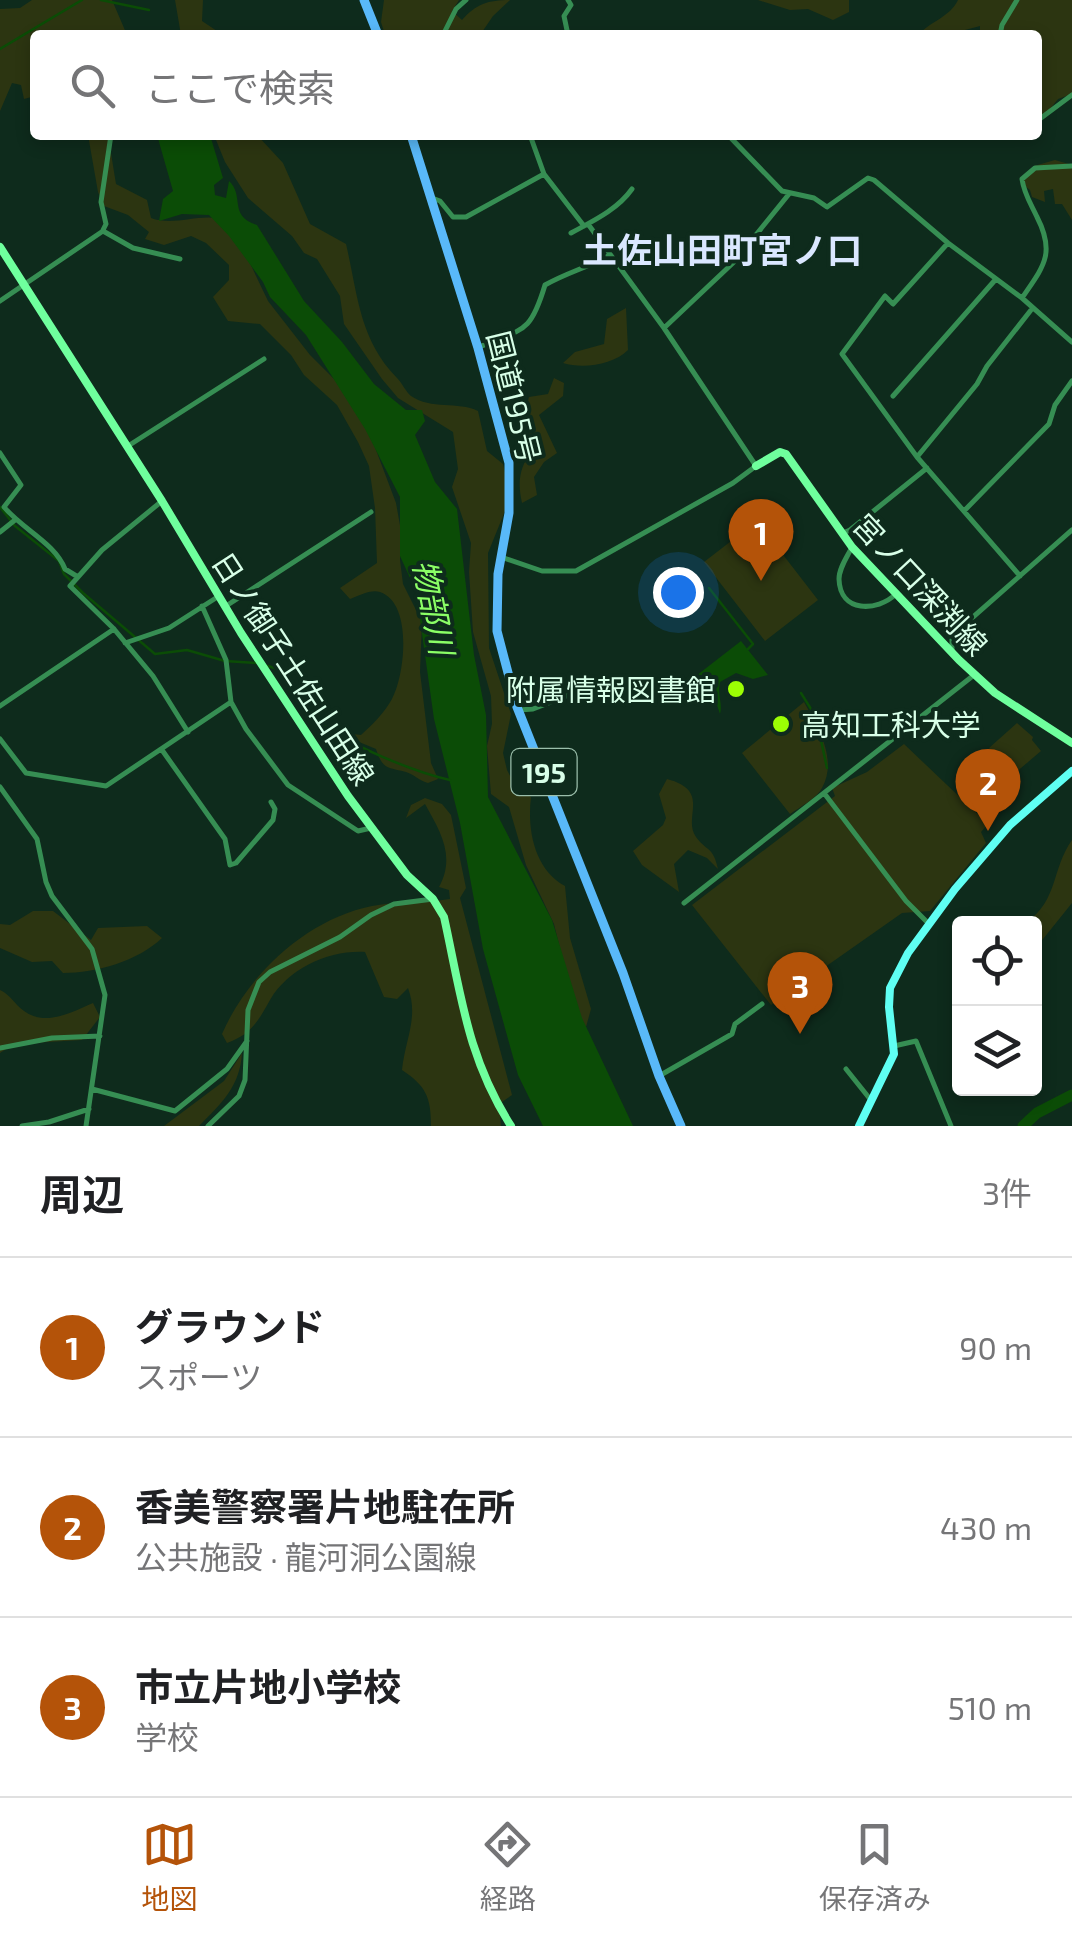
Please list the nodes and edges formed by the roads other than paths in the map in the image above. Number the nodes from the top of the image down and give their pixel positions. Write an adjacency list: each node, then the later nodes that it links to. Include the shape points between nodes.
1 (364, 0): 5 (highway)
2 (466, 0): 6 (street)
3 (568, 0): 7 (street)
4 (1017, 0): 8 (street)
5 (376, 30)
6 (445, 30)
7 (567, 30)
8 (1001, 30)
9 (1072, 95): 10 (street)
10 (1042, 117)
11 (110, 140): 21 (street)
12 (413, 140): 19 (highway, 国道195号 / 195)
13 (532, 140): 16 (street)
14 (733, 140): 18 (street)
15 (1072, 166): 29 (street, via 1035,168 1022,180 1048,252)
16 (544, 174): 19 (street, via 466,217 453,216); 20 (street)
17 (632, 189): 20 (street)
18 (789, 194): 23 (street, via 828,207 868,178); 32 (street, via 734,262)
19 (432, 198): 34 (highway, 国道195号 / 195)
20 (586, 225): 22 (street); 25 (street)
21 (103, 231): 26 (street, via 133,248); 28 (street)
22 (571, 233)
23 (948, 243): 27 (street); 40 (street, via 892,304 886,296 842,354)
24 (0, 246): 28 (main road, 日ノ御子土佐山田線)
25 (610, 255): 32 (street); 34 (street, via 545,285 524,330)
26 (180, 259)
27 (996, 279): 29 (street); 37 (street)
28 (27, 286): 30 (street); 38 (main road, 日ノ御子土佐山田線)
29 (1022, 298): 31 (street)
30 (0, 302)
31 (1032, 309): 33 (street); 40 (street)
32 (664, 328): 41 (street)
33 (1072, 342)
34 (478, 348): 51 (highway, 国道195号 / 195, via 509,464)
35 (264, 359): 38 (street)
36 (1072, 381): 44 (street, via 1048,424)
37 (893, 396)
38 (128, 446): 43 (main road, 日ノ御子土佐山田線)
39 (0, 453): 46 (street, via 21,485 4,508)
40 (916, 457): 42 (street)
41 (756, 466): 49 (main road, 宮ノ口深渕線, via 786,454); 51 (street, via 576,571 542,571)
42 (928, 468): 44 (street); 49 (street)
43 (162, 501): 53 (street); 55 (main road, 日ノ御子土佐山田線)
44 (964, 511): 52 (street)
45 (371, 512): 57 (street)
46 (15, 520): 47 (street); 53 (street)
47 (3, 530)
48 (1072, 530): 52 (street)
49 (840, 533): 50 (main road, 宮ノ口深渕線)
50 (852, 547): 54 (main road, 宮ノ口深渕線); 54 (street, via 840,570 845,597 870,608)
51 (501, 557): 65 (highway, 国道195号 / 195, via 497,631)
52 (1020, 576): 60 (street, via 956,632)
53 (77, 578): 58 (street, via 73,592)
54 (896, 594): 60 (main road, 宮ノ口深渕線)
55 (219, 596): 56 (street); 57 (main road, 日ノ御子土佐山田線)
56 (202, 606): 59 (street, via 169,628); 63 (street, via 226,660)
57 (226, 606): 74 (main road, 日ノ御子土佐山田線)
58 (114, 628): 59 (street); 64 (street)
59 (125, 643): 66 (street)
60 (952, 653): 61 (main road, 宮ノ口深渕線)
61 (974, 675): 68 (main road, 宮ノ口深渕線); 72 (street)
62 (569, 696): 65 (street)
63 (231, 702): 66 (street); 74 (street, via 288,785 358,830)
64 (0, 706)
65 (518, 710): 84 (highway, 国道195号 / 195)
66 (188, 732): 69 (street)
67 (0, 740): 69 (street, via 26,773 106,786)
68 (1072, 743)
69 (162, 750): 73 (street, via 225,838 230,865 273,820)
70 (1072, 772): 77 (main road, via 1010,825)
71 (0, 787): 79 (street, via 37,839 52,896 92,948 105,996)
72 (824, 793): 76 (street); 77 (street)
73 (271, 802)
74 (372, 828): 75 (main road, 日ノ御子土佐山田線)
75 (433, 899): 80 (street, via 394,904 270,972 252,995); 91 (main road, 日ノ御子土佐山田線, via 444,917 470,1038)
76 (684, 902)
77 (928, 924): 81 (main road, via 890,988)
78 (762, 1004): 84 (street, via 724,1040)
79 (100, 1036): 82 (street); 85 (street)
80 (247, 1041): 85 (street, via 228,1068 175,1111); 90 (street, via 239,1096)
81 (894, 1046): 86 (main road); 94 (street, via 916,1041)
82 (0, 1048)
83 (846, 1068): 86 (street)
84 (659, 1076): 92 (highway, 国道195号 / 195)
85 (92, 1088): 87 (street)
86 (870, 1100): 93 (main road)
87 (89, 1109): 88 (street); 89 (street)
88 (22, 1126)
89 (86, 1126)
90 (208, 1126)
91 (512, 1126)
92 (681, 1126)
93 (860, 1126)
94 (950, 1126)

